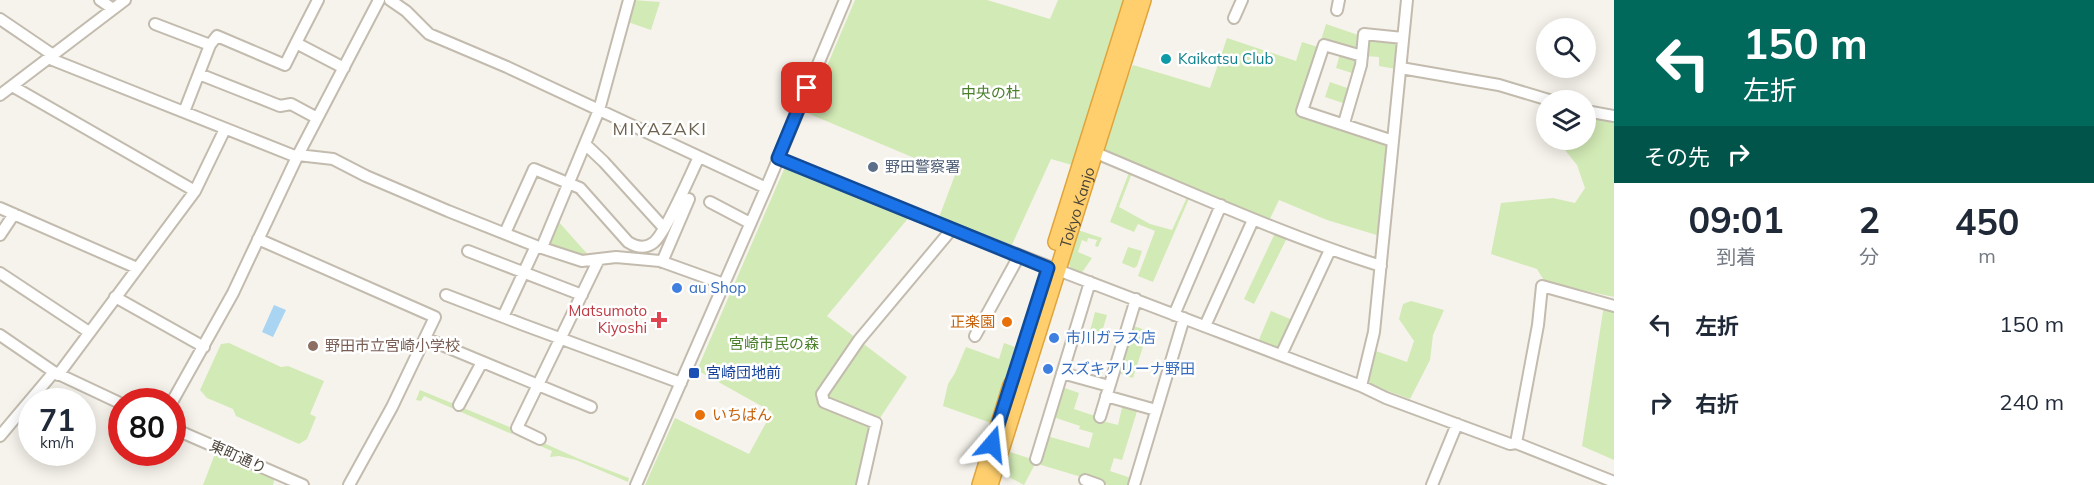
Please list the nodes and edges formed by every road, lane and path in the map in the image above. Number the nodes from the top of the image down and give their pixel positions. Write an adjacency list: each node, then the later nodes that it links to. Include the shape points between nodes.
1 (100, 0): 13 (street)
2 (125, 0): 13 (street)
3 (318, 0): 18 (street)
4 (379, 0): 22 (street)
5 (390, 0): 29 (street, via 429,34)
6 (629, 0): 29 (street)
7 (845, 0): 41 (street)
8 (1132, 0): 65 (highway, Tokyo Kanjo)
9 (1143, 0): 25 (highway, Tokyo Kanjo)
10 (1150, 0): 25 (highway)
11 (1242, 0): 14 (street)
12 (1407, 0): 17 (street)
13 (113, 9): 20 (street)
14 (1234, 18)
15 (0, 19): 20 (street)
16 (155, 24): 19 (street)
17 (1403, 38): 21 (street, via 1364,34); 23 (street)
18 (296, 43): 19 (street, via 285,65 217,36); 22 (street)
19 (210, 45): 24 (street)
20 (50, 56): 26 (street); 30 (street)
21 (1362, 56): 34 (street); 34 (street, via 1323,45 1302,111)
22 (344, 68): 33 (street)
23 (1401, 68): 28 (street, via 1499,85); 36 (street)
24 (199, 74): 30 (street); 33 (street, via 280,106 291,104)
25 (1118, 80): 38 (highway, Tokyo Kanjo)
26 (12, 86): 27 (street); 44 (street)
27 (0, 95)
28 (1536, 96)
29 (599, 110): 37 (street); 40 (street)
30 (184, 112): 35 (street)
31 (1596, 113): 32 (street)
32 (1614, 116)
33 (317, 118): 39 (street)
34 (1344, 123): 36 (street)
35 (225, 129): 39 (street); 44 (street)
36 (1393, 141): 63 (street)
37 (585, 144): 42 (street); 52 (street)
38 (1096, 153): 47 (street); 65 (highway, Tokyo Kanjo)
39 (297, 156): 54 (street, via 333,159); 56 (street)
40 (699, 157): 43 (street); 52 (street)
41 (778, 158): 43 (street); 53 (street)
42 (569, 182): 52 (street, via 580,188 634,246 656,242); 54 (street, via 534,169); 57 (street)
43 (766, 188): 51 (street)
44 (195, 191): 64 (street)
45 (689, 199): 62 (street)
46 (710, 202): 51 (street)
47 (1221, 205): 50 (street); 75 (street)
48 (0, 208): 49 (street)
49 (14, 214): 55 (street); 64 (street)
50 (1253, 220): 58 (street); 77 (street)
51 (750, 224): 69 (street)
52 (664, 228)
53 (952, 229): 60 (street); 111 (street, via 859,340 822,394 824,402 876,423)
54 (505, 233): 57 (street)
55 (0, 235)
56 (258, 239): 81 (street, via 435,316); 83 (street)
57 (539, 246): 61 (street, via 582,261); 66 (street)
58 (1330, 250): 63 (street); 84 (street)
59 (468, 251): 66 (street)
60 (1019, 256): 65 (street); 80 (street)
61 (598, 259): 62 (street); 71 (street)
62 (662, 262): 69 (street)
63 (1381, 266): 90 (street, via 1374,332)
64 (137, 267): 72 (street)
65 (1053, 269): 68 (street); 112 (highway, Tokyo Kanjo); 113 (highway, Tokyo Kanjo)
66 (524, 272): 71 (street); 76 (street)
67 (0, 273): 78 (street)
68 (1090, 282): 73 (street); 87 (street)
69 (724, 284): 88 (street)
70 (446, 295): 76 (street)
71 (582, 295): 82 (street)
72 (115, 297): 78 (street); 83 (street)
73 (1136, 300): 75 (street); 92 (street)
74 (1614, 306): 102 (street, via 1542,286)
75 (1179, 316): 77 (street); 96 (street)
76 (503, 317): 82 (street)
77 (1205, 326): 84 (street)
78 (89, 332): 86 (street)
79 (0, 335): 86 (street)
80 (975, 336)
81 (424, 338): 85 (street); 109 (street)
82 (561, 338): 88 (street); 89 (street)
83 (204, 347): 91 (street)
84 (1281, 355): 90 (street)
85 (482, 362): 89 (street); 94 (street)
86 (56, 373): 93 (street); 100 (street)
87 (1062, 373): 92 (street); 103 (street)
88 (681, 383): 110 (street)
89 (538, 385): 95 (street); 101 (street, via 517,428)
90 (1361, 386): 98 (street)
91 (180, 388)
92 (1108, 391): 96 (street); 97 (street)
93 (108, 397)
94 (459, 405)
95 (591, 406)
96 (1156, 410): 115 (street)
97 (1100, 417)
98 (1457, 424): 102 (street); 116 (street)
99 (186, 435): 106 (street, 東町通り)
100 (0, 436)
101 (540, 439)
102 (1516, 444): 105 (street)
103 (1036, 459)
104 (1085, 480): 114 (street)
105 (1592, 480): 107 (street)
106 (283, 481): 108 (street, 東町通り)
107 (1614, 482)
108 (303, 485)
109 (350, 485)
110 (636, 485)
111 (862, 485)
112 (980, 485)
113 (990, 485)
114 (1100, 485)
115 (1134, 485)
116 (1432, 485)

